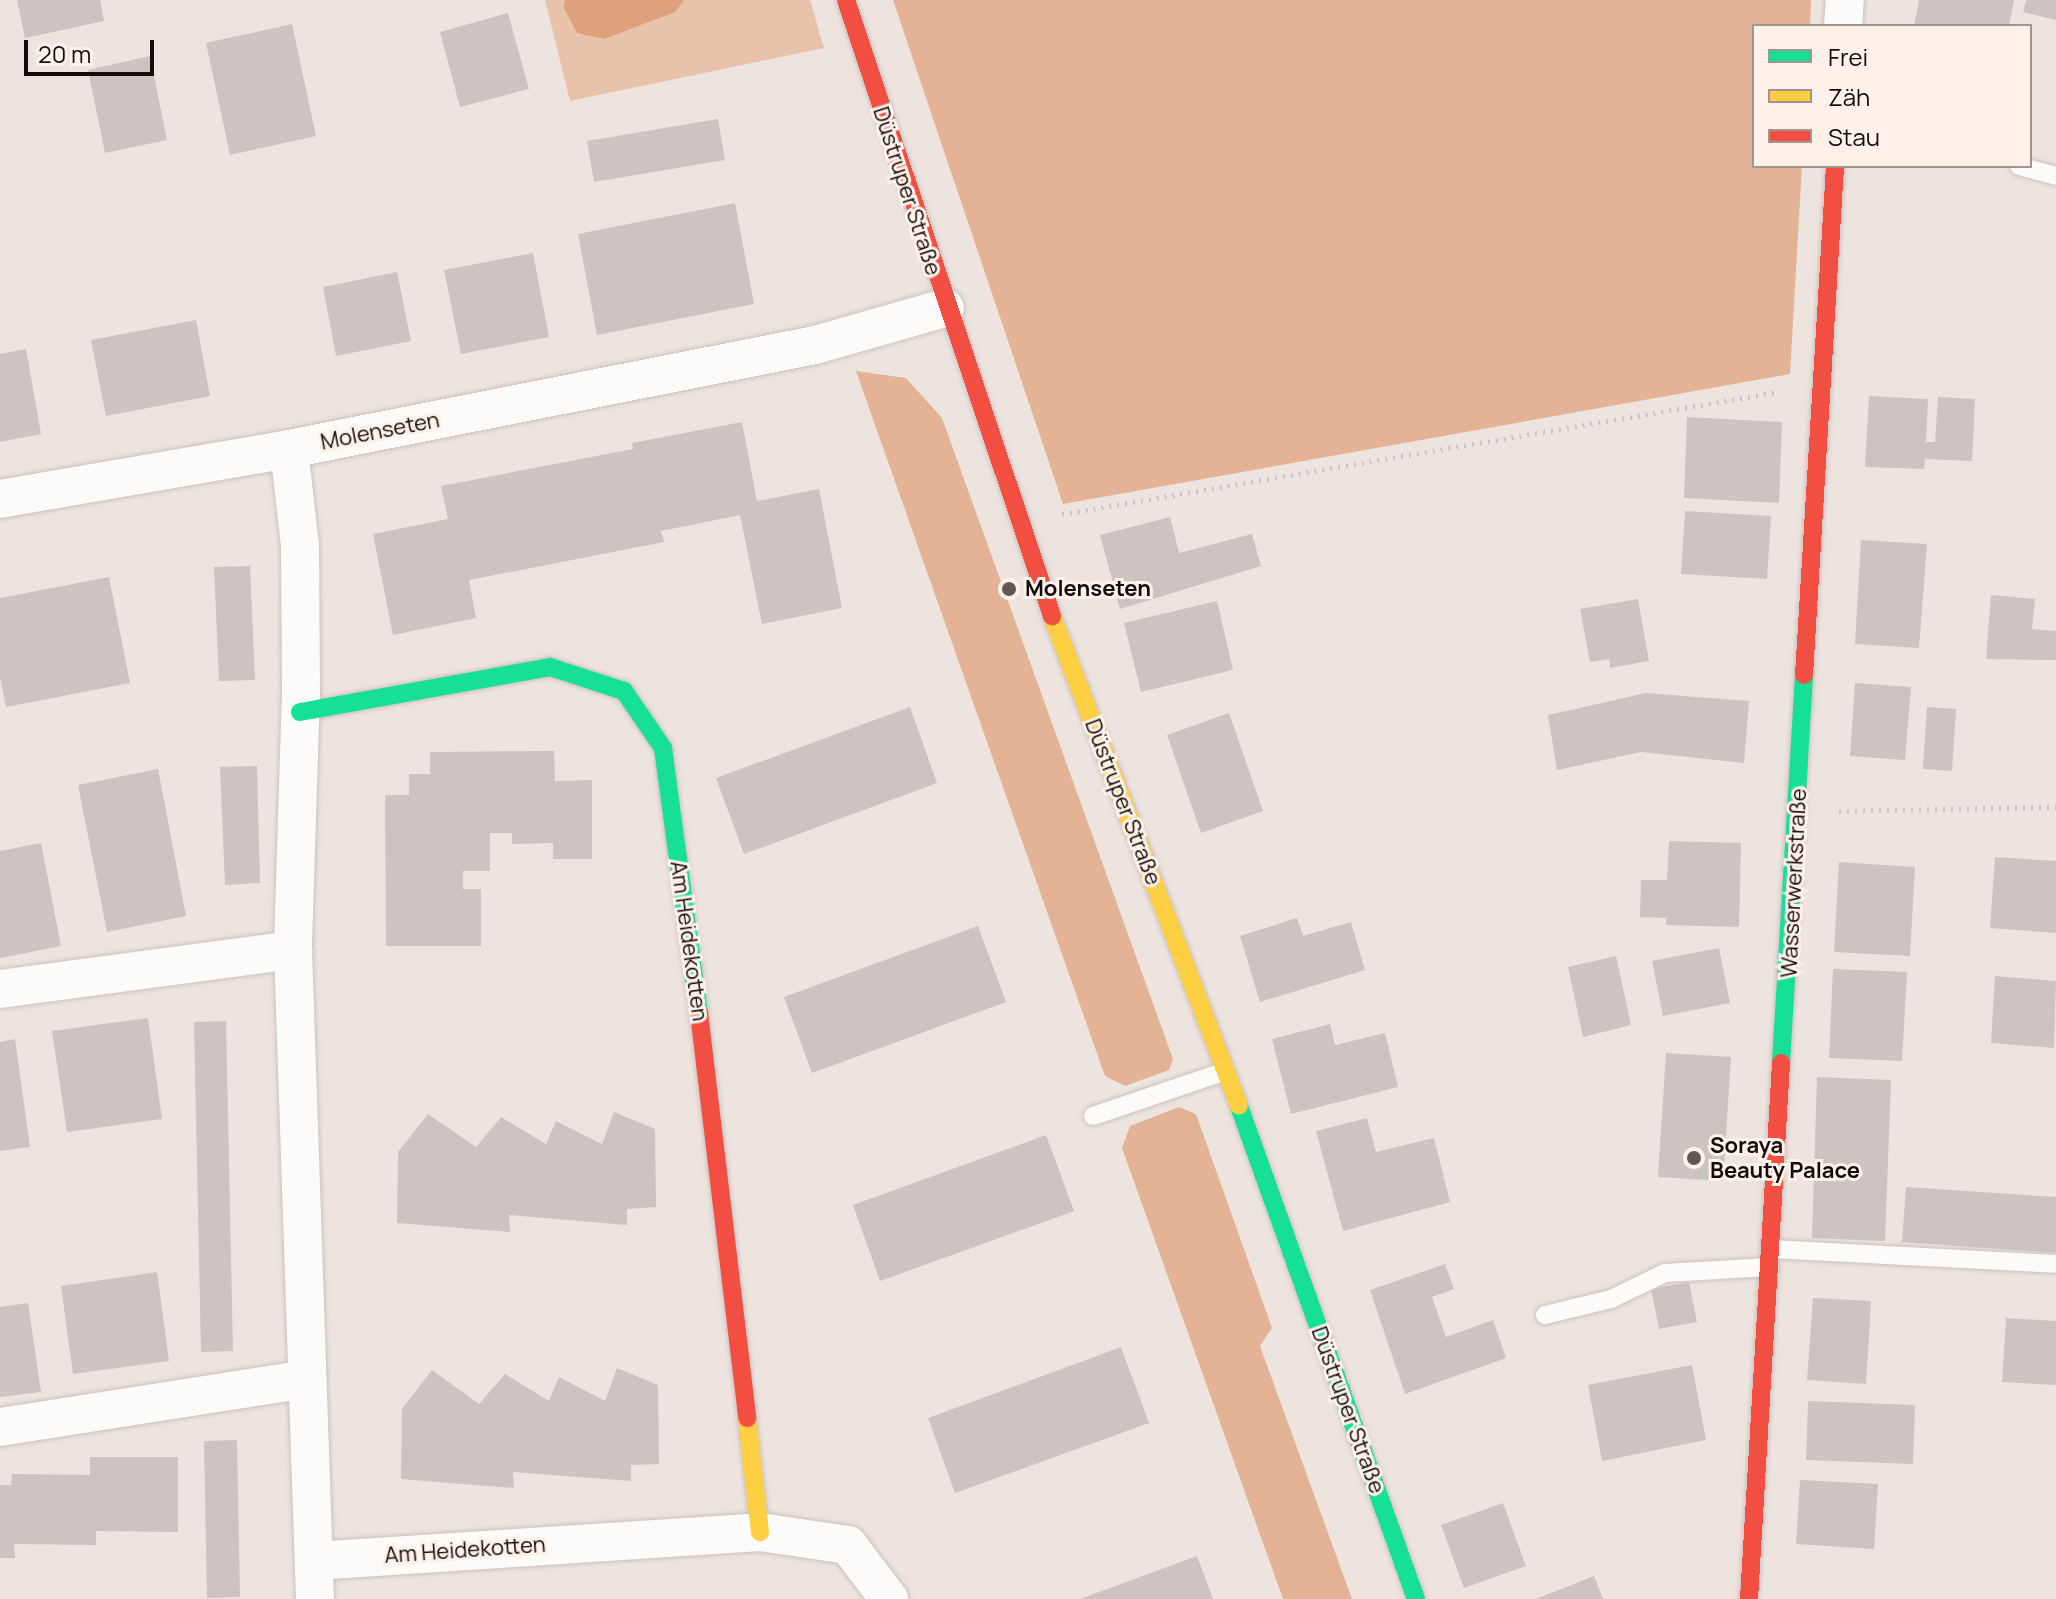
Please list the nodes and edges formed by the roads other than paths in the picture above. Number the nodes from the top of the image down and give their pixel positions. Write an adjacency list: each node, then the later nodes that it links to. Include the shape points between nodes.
1 (846, 0): 7 (street, Düstruper Straße)
2 (1845, 0): 3 (street)
3 (1843, 24)
4 (1835, 168): 15 (street, Wasserwerkstraße)
5 (2026, 168): 6 (lane)
6 (2056, 176)
7 (945, 308): 8 (street, Molenseten, via 815,345); 13 (street, Düstruper Straße, via 1018,522)
8 (289, 449): 9 (street, Molenseten); 10 (street, via 300,546)
9 (0, 499)
10 (300, 712): 11 (street); 20 (street, Am Heidekotten, via 550,667 624,691 663,748)
11 (293, 950): 12 (street); 18 (street)
12 (0, 989)
13 (1226, 1071): 14 (lane); 24 (street, Düstruper Straße)
14 (1093, 1116)
15 (1771, 1258): 16 (lane); 17 (lane, via 1665,1273 1611,1299); 25 (street, Wasserwerkstraße)
16 (2056, 1264)
17 (1545, 1315)
18 (307, 1379): 19 (street); 21 (street)
19 (0, 1427)
20 (760, 1532): 21 (street, Am Heidekotten); 23 (street, Am Heidekotten, via 848,1545)
21 (314, 1561): 22 (street)
22 (315, 1599)
23 (889, 1599)
24 (1416, 1599)
25 (1749, 1599)

